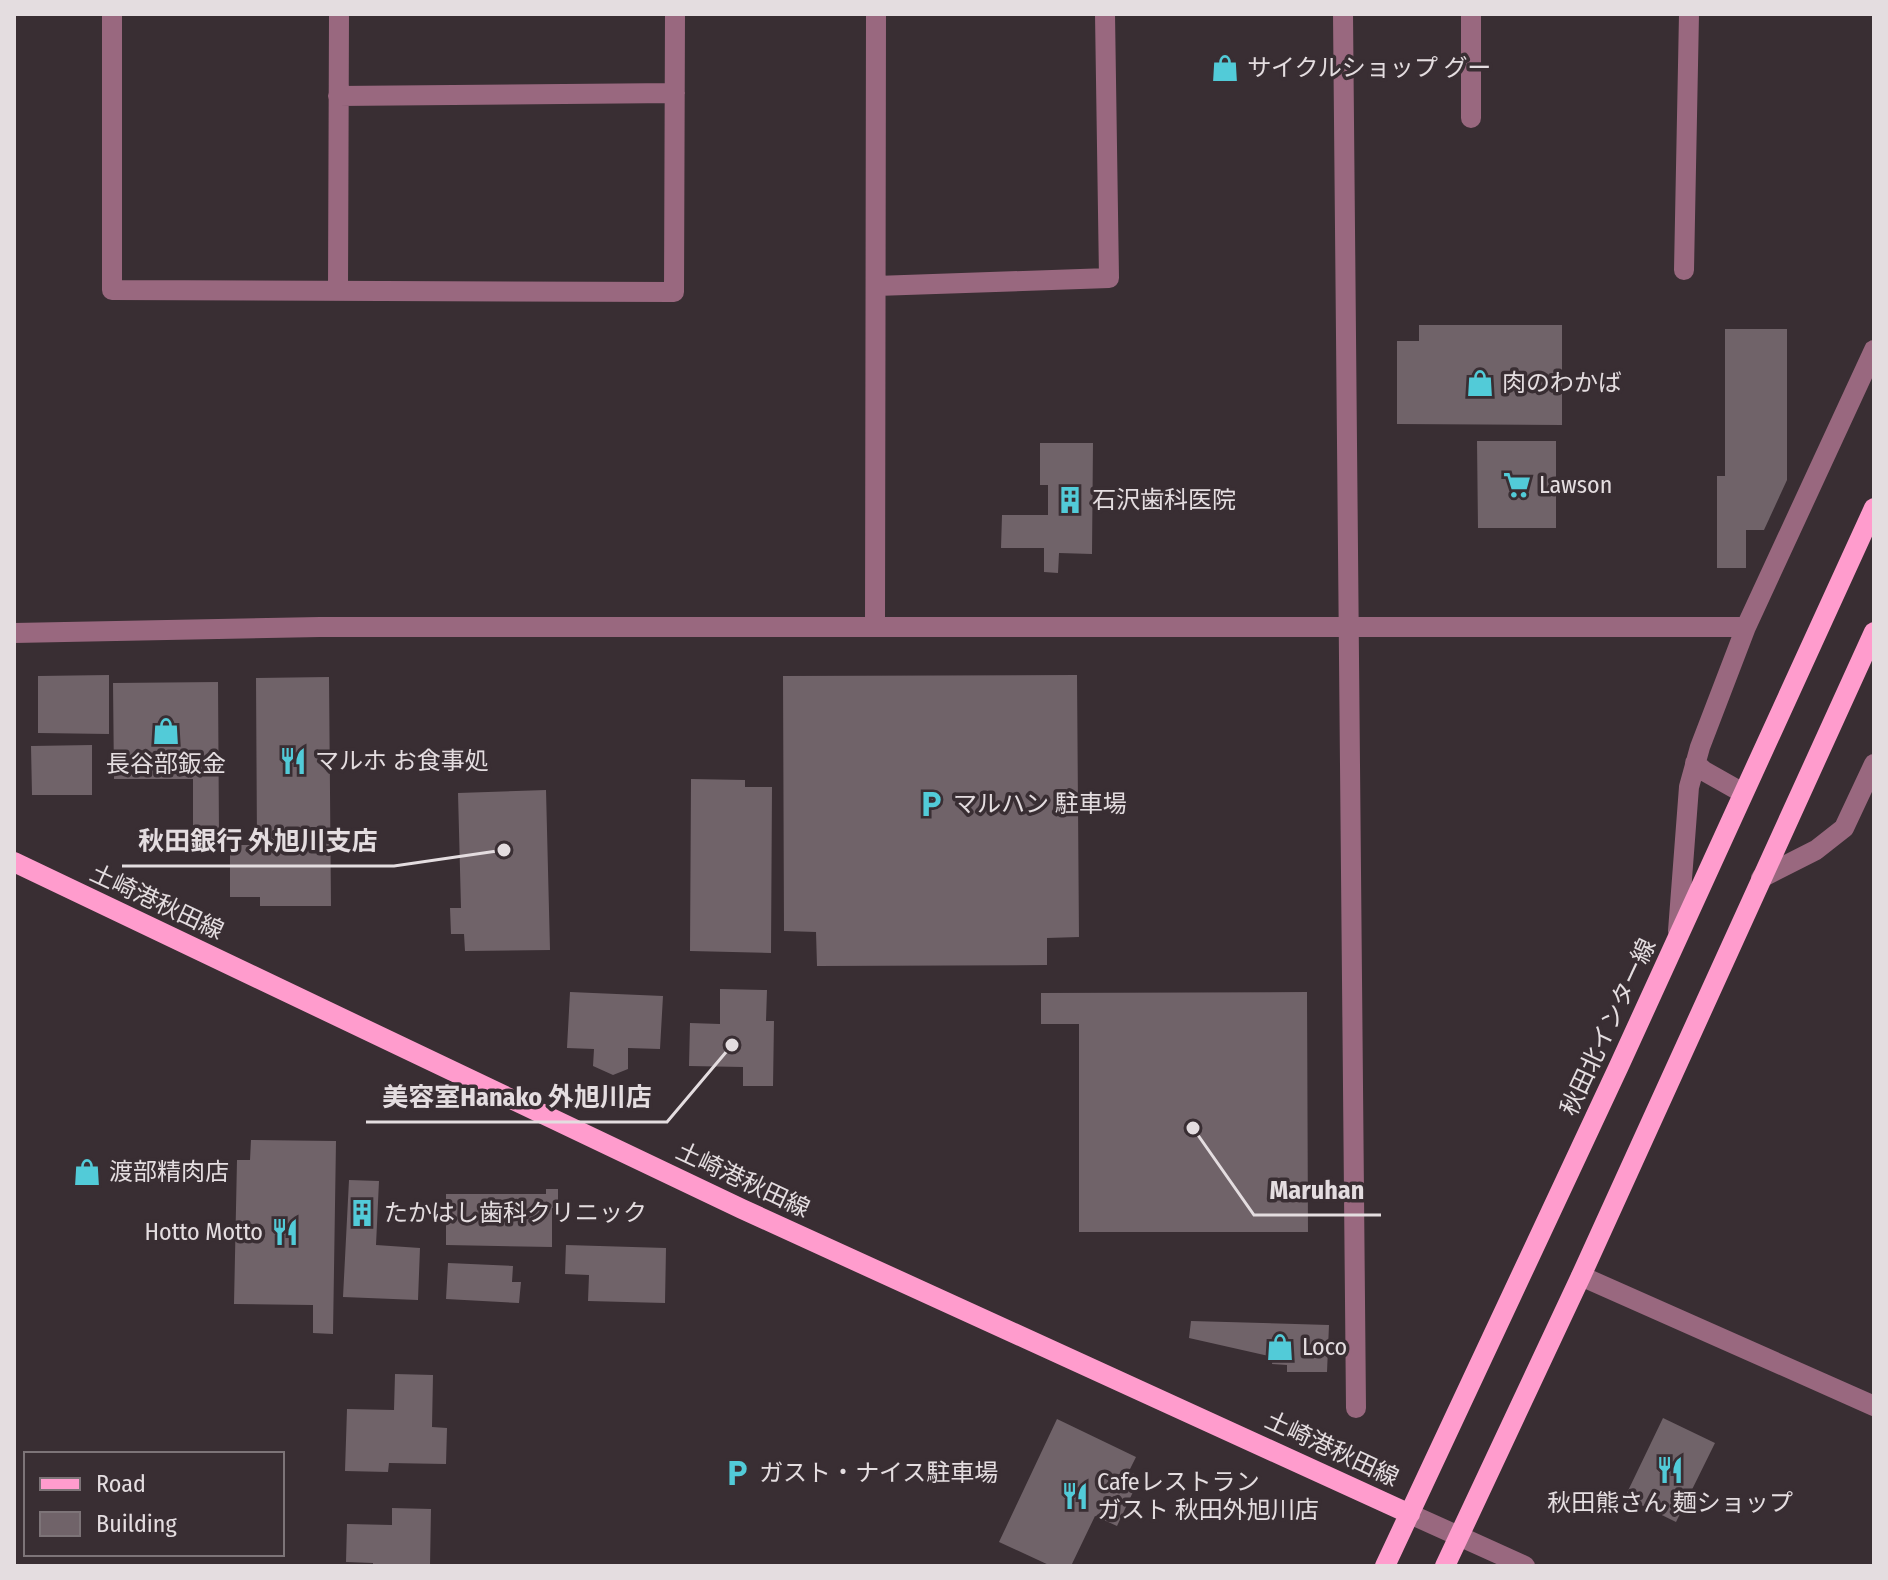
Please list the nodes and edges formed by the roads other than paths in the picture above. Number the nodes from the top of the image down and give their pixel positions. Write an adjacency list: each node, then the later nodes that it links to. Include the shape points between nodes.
1 (112, 14): 14 (street, via 112,290)
2 (339, 14): 10 (street)
3 (675, 14): 9 (street)
4 (876, 14): 13 (street)
5 (1105, 14): 13 (street, via 1109,278)
6 (1343, 14): 18 (street)
7 (1471, 14): 11 (street)
8 (1689, 14): 12 (street)
9 (675, 93): 10 (street); 14 (street, via 674,292)
10 (338, 96): 14 (street)
11 (1471, 118)
12 (1684, 270)
13 (876, 286): 17 (street)
14 (338, 290)
15 (1874, 350): 19 (street)
16 (1874, 508): 24 (main road, 秋田北インター線)
17 (875, 627): 18 (street); 21 (street)
18 (1349, 627): 19 (street); 30 (street)
19 (1746, 627): 22 (street)
20 (1874, 632): 26 (main road)
21 (14, 633)
22 (1695, 763): 24 (street); 27 (street)
23 (1874, 764): 26 (street, via 1844,828 1816,850)
24 (1743, 793): 27 (main road, 秋田北インター線)
25 (14, 862): 31 (main road, 土崎港秋田線, via 742,1209)
26 (1761, 878): 28 (main road)
27 (1678, 936): 31 (main road, 秋田北インター線)
28 (1581, 1276): 29 (street); 32 (main road)
29 (1874, 1406)
30 (1356, 1408)
31 (1410, 1514): 32 (street); 33 (main road, 秋田北インター線)
32 (1459, 1536): 34 (main road); 35 (street)
33 (1385, 1566)
34 (1445, 1566)
35 (1525, 1566)

